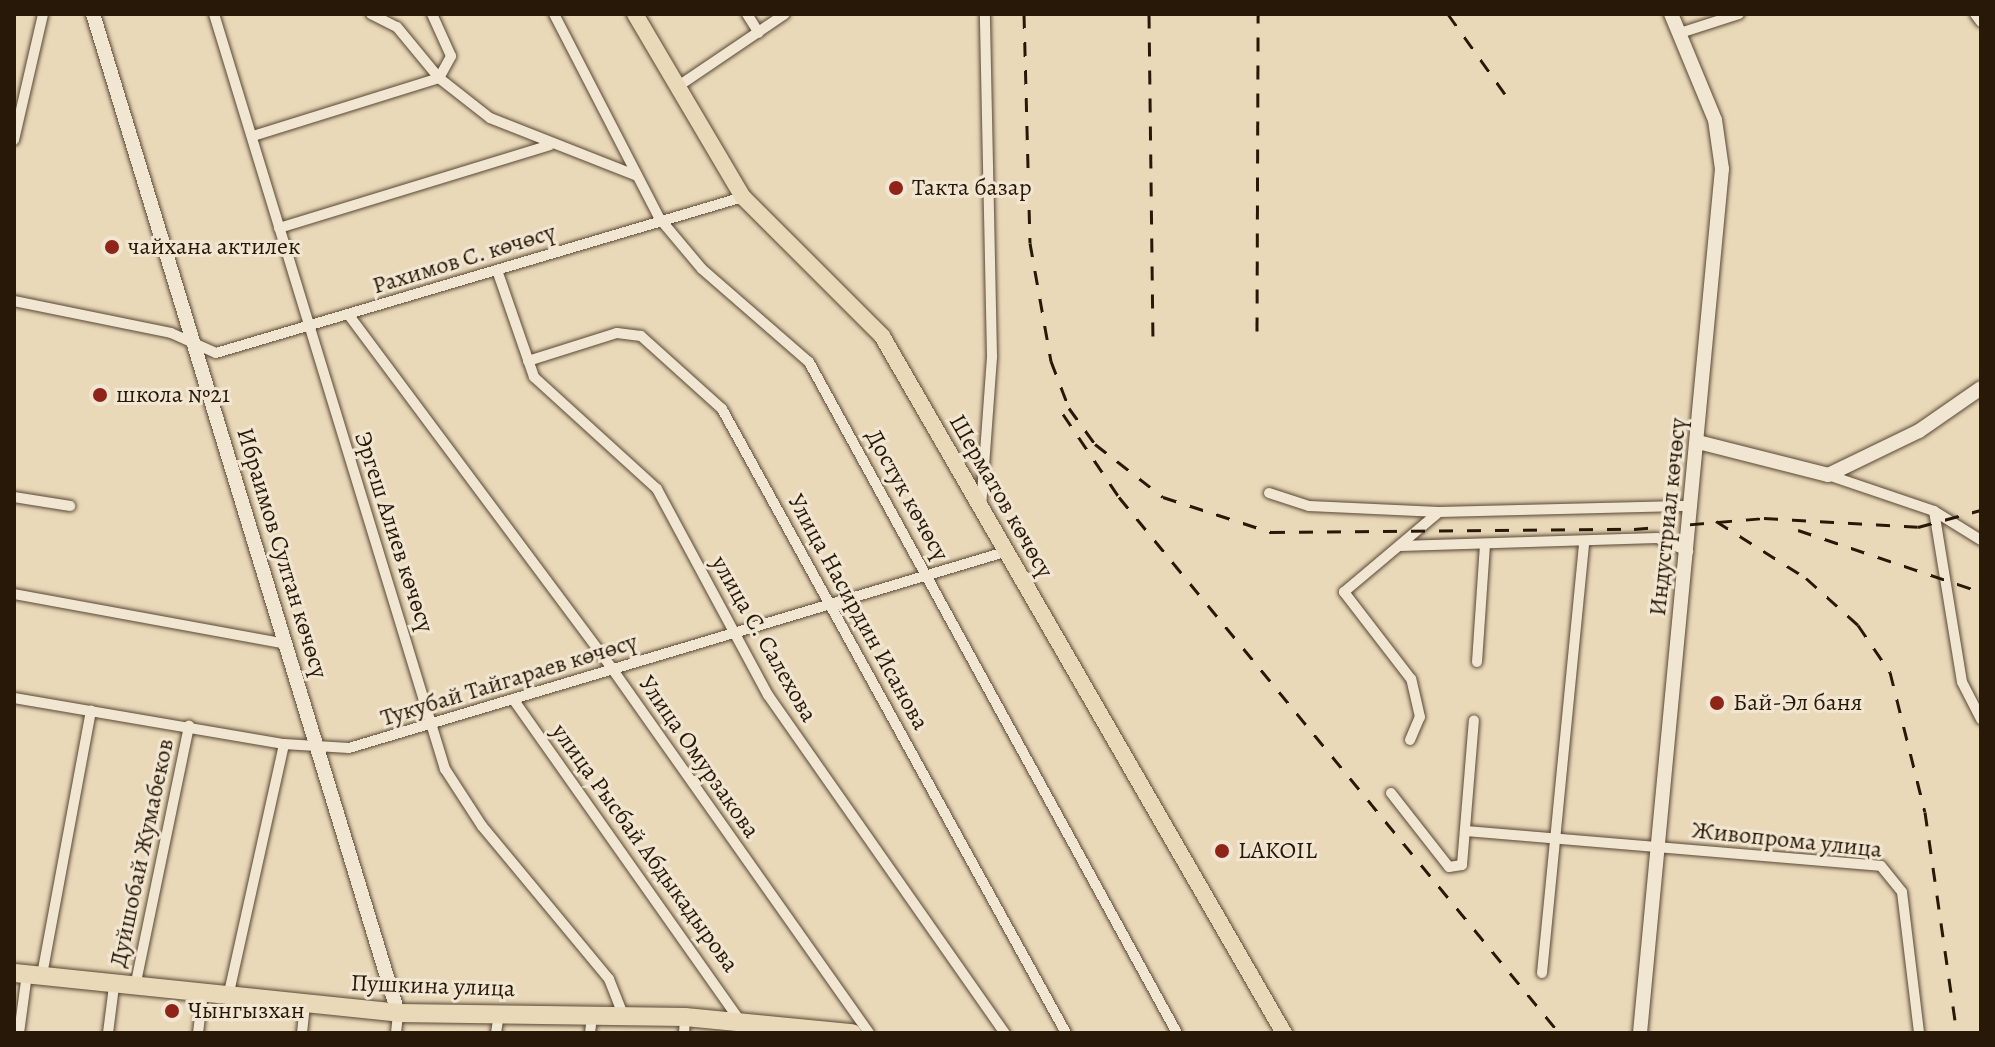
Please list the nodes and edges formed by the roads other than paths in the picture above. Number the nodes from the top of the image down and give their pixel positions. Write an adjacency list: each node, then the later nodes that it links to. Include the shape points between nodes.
1 (43, 14): 20 (street)
2 (93, 14): 30 (main road, Ибраимов Султан көчөсү)
3 (214, 14): 19 (street, Эргеш Алиев көчөсү)
4 (371, 14): 17 (street, via 397,27)
5 (432, 14): 17 (street, via 451,56)
6 (554, 14): 22 (street, Достук көчөсү)
7 (635, 14): 18 (main road, Шерматов көчөсү)
8 (747, 14): 15 (street)
9 (785, 14): 15 (street)
10 (985, 14): 39 (street, via 992,356)
11 (1671, 14): 16 (main road, Индустриал көчөсү)
12 (1739, 14): 16 (street)
13 (1975, 14): 14 (street)
14 (1981, 22)
15 (759, 33): 18 (street)
16 (1680, 33): 33 (main road, Индустриал көчөсү, via 1722,152)
17 (439, 78): 19 (street); 21 (street, via 490,118)
18 (677, 87): 23 (main road, Шерматов көчөсү)
19 (253, 136): 25 (street, Эргеш Алиев көчөсү)
20 (14, 140)
21 (550, 145): 22 (street); 25 (street)
22 (637, 176): 24 (street, Достук көчөсү)
23 (743, 197): 24 (street, Рахимов С. көчөсү); 39 (main road, Шерматов көчөсү, via 882,336)
24 (660, 219): 26 (street, Рахимов С. көчөсү); 48 (street, Достук көчөсү, via 702,269 809,362)
25 (279, 228): 29 (street, Эргеш Алиев көчөсү)
26 (497, 270): 28 (street, Рахимов С. көчөсү); 31 (street, улица С. Салехова)
27 (14, 301): 30 (street, Рахимов С. көчөсү)
28 (348, 314): 29 (street, Рахимов С. көчөсү); 54 (street, Улица Омурзакова)
29 (309, 325): 30 (street, Рахимов С. көчөсү, via 216,353); 60 (street, Эргеш Алиев көчөсү)
30 (196, 344): 52 (main road, Ибраимов Султан көчөсү)
31 (528, 361): 50 (street, Улица Насирдин Исанова, via 617,333 641,336 722,409); 51 (street, улица С. Салехова, via 556,398 657,489)
32 (1981, 388): 34 (main road, via 1919,431)
33 (1698, 442): 34 (main road); 38 (main road, Индустриал көчөсү)
34 (1828, 475): 40 (street)
35 (1269, 493): 41 (street, via 1309,506)
36 (14, 497): 37 (street)
37 (70, 506)
38 (1692, 506): 41 (street); 46 (main road, Индустриал көчөсү)
39 (981, 508): 47 (main road, Шерматов көчөсү)
40 (1934, 511): 42 (street); 58 (street, via 1962,682)
41 (1439, 512): 45 (street)
42 (1981, 540)
43 (1584, 544): 44 (street); 46 (street, via 1657,538); 67 (street)
44 (1485, 545): 45 (street); 53 (street)
45 (1400, 546): 62 (street, via 1348,581 1344,592 1411,679 1420,717)
46 (1688, 551): 68 (main road, Индустриал көчөсү)
47 (1005, 552): 48 (street, Тукубай Тайгараев көчөсү); 94 (main road, Шерматов көчөсү)
48 (928, 575): 50 (street, Тукубай Тайгараев көчөсү); 93 (street, Достук көчөсү)
49 (14, 594): 52 (street)
50 (831, 604): 51 (street, Тукубай Тайгараев көчөсү); 92 (street, Улица Насирдин Исанова)
51 (734, 631): 54 (street, Тукубай Тайгараев көчөсү); 91 (street, улица С. Салехова, via 768,695)
52 (286, 644): 64 (main road, Ибраимов Султан көчөсү)
53 (1477, 662)
54 (613, 670): 56 (street, Тукубай Тайгараев көчөсү); 90 (street, Улица Омурзакова)
55 (14, 698): 57 (street, Тукубай Тайгараев көчөсү)
56 (513, 699): 60 (street, Тукубай Тайгараев көчөсү); 79 (street, улица Рысбай Абдыкадырова)
57 (91, 710): 61 (street, Тукубай Тайгараев көчөсү); 70 (street)
58 (1981, 719)
59 (1474, 720): 66 (street)
60 (432, 725): 64 (street, Тукубай Тайгараев көчөсү, via 349,748); 78 (street, Эргеш Алиев көчөсү, via 445,769 482,826 609,979)
61 (189, 726): 63 (street, Тукубай Тайгараев көчөсү); 72 (street, Дуйшобай Жумабеков)
62 (1410, 740)
63 (284, 744): 64 (street, Тукубай Тайгараев көчөсү); 74 (street)
64 (318, 748): 77 (main road, Ибраимов Султан көчөсү)
65 (1391, 793): 66 (street, via 1449,867 1462,865)
66 (1465, 831): 67 (street)
67 (1555, 839): 68 (street); 69 (street)
68 (1656, 848): 95 (main road, Индустриал көчөсү); 96 (street, Живопрома улица, via 1891,871 1902,892)
69 (1542, 973)
70 (28, 974): 71 (highway, Пушкина улица); 83 (street)
71 (114, 986): 72 (highway, Пушкина улица); 84 (street)
72 (134, 988): 73 (highway, Пушкина улица)
73 (203, 994): 74 (highway, Пушкина улица); 85 (street)
74 (228, 997): 75 (highway, Пушкина улица)
75 (305, 1004): 77 (highway, Пушкина улица); 86 (street)
76 (499, 1011): 77 (highway, Пушкина улица); 80 (highway, Пушкина улица); 88 (street)
77 (398, 1013): 87 (street)
78 (624, 1017): 80 (highway, Пушкина улица); 81 (highway, Пушкина улица)
79 (741, 1022): 81 (highway, Пушкина улица); 82 (highway, Пушкина улица)
80 (591, 1025)
81 (684, 1025)
82 (776, 1028): 89 (highway, Пушкина улица)
83 (19, 1033)
84 (108, 1033)
85 (198, 1033)
86 (302, 1033)
87 (396, 1033)
88 (496, 1033)
89 (852, 1033)
90 (869, 1033)
91 (1005, 1033)
92 (1066, 1033)
93 (1177, 1033)
94 (1284, 1033)
95 (1640, 1033)
96 (1919, 1033)

